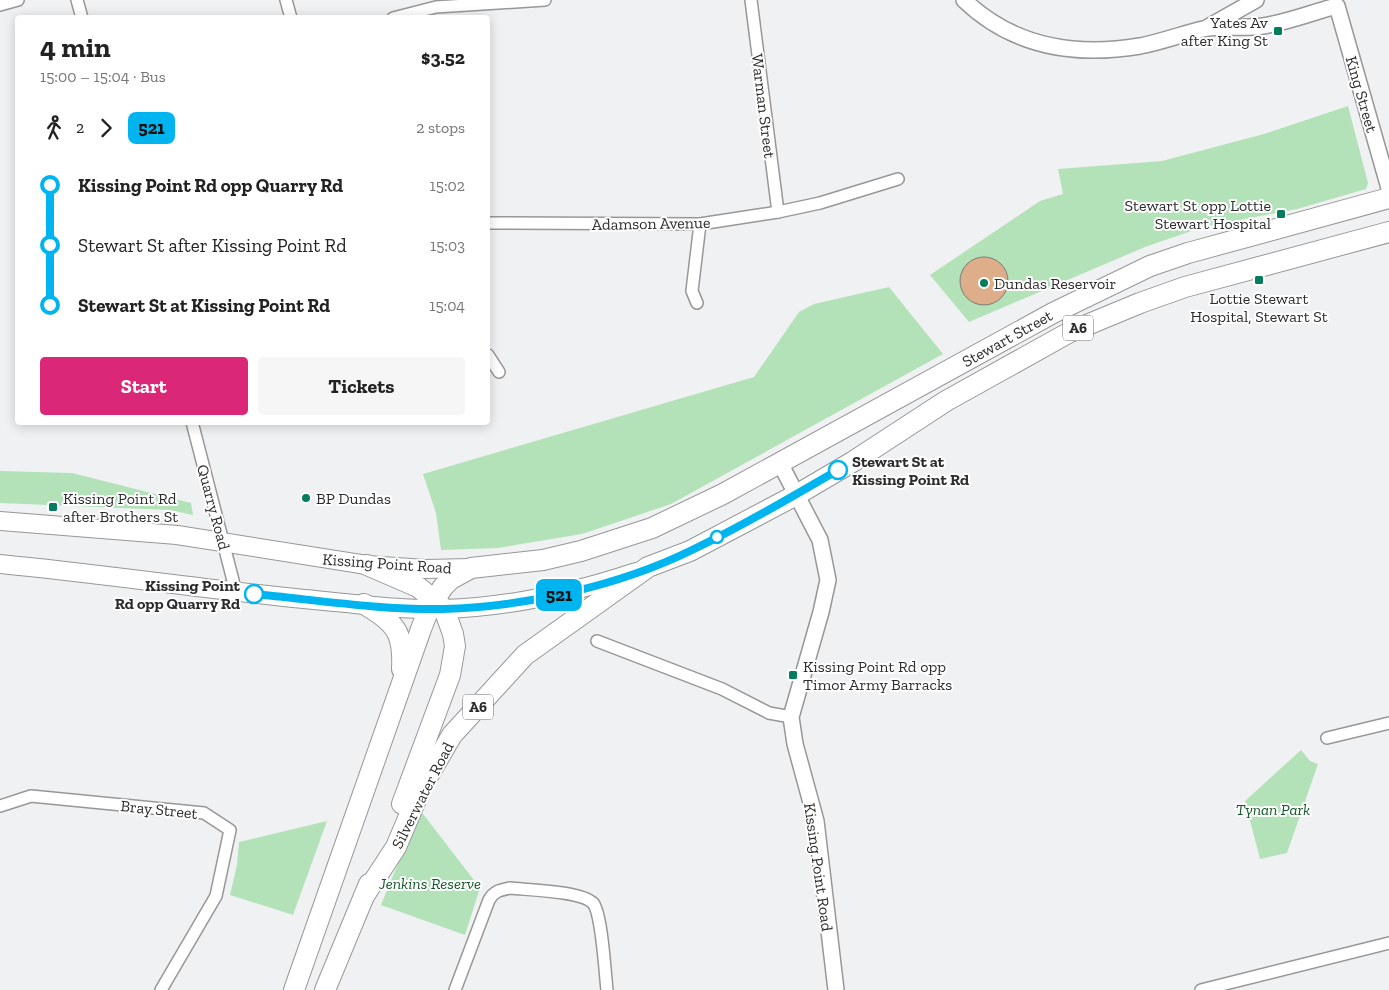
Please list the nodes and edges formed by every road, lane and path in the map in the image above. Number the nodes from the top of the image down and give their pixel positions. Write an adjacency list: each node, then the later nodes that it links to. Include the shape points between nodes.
1 (18, 0): 9 (street)
2 (77, 0): 10 (street)
3 (286, 0): 11 (street)
4 (545, 0): 12 (street, via 436,7)
5 (751, 0): 17 (street, Warman Street)
6 (964, 0): 13 (street, via 1003,30 1066,49 1142,45)
7 (1256, 0): 13 (street)
8 (1336, 3): 13 (street, via 1263,26); 15 (street, King Street)
9 (0, 5)
10 (81, 15)
11 (290, 15)
12 (405, 15)
13 (1205, 29)
14 (898, 178): 17 (street, Adamson Avenue, via 820,203)
15 (1389, 188)
16 (1389, 198): 25 (highway, Stewart Street / A6, via 1150,266 1053,313)
17 (778, 212): 19 (street, Adamson Avenue)
18 (490, 223): 19 (street, Adamson Avenue)
19 (700, 224): 21 (street, via 692,291)
20 (1389, 232): 26 (highway, Stewart Street / A6, via 1185,287 1108,315 1052,341 946,401)
21 (697, 303)
22 (490, 358): 23 (street)
23 (499, 372)
24 (193, 425): 28 (street, Quarry Road)
25 (780, 463): 26 (street, Kissing Point Road); 31 (highway, Kissing Point Road / A6, via 652,528 543,560)
26 (798, 494): 32 (highway, A6, via 690,551); 38 (street, Kissing Point Road, via 820,540 828,580)
27 (0, 521): 28 (main road, Kissing Point Road)
28 (224, 541): 30 (main road, Kissing Point Road); 33 (street, Quarry Road)
29 (0, 564): 33 (main road)
30 (367, 565): 31 (main road, Kissing Point Road); 35 (highway, via 418,587)
31 (472, 568): 35 (highway, A6, via 451,579)
32 (648, 568): 35 (main road, via 564,594 502,604); 42 (highway, Silverwater Road / A6, via 525,655 452,736 421,788 396,847)
33 (236, 592): 34 (main road)
34 (364, 604): 35 (main road); 37 (highway, via 390,620 401,639)
35 (436, 606): 37 (highway, A6); 42 (highway, Silverwater Road / A6, via 453,634 455,646 450,675)
36 (597, 641): 38 (street, via 722,689 769,713)
37 (400, 688): 45 (highway, A6)
38 (791, 717): 49 (street, Kissing Point Road, via 816,821)
39 (1389, 723): 40 (street)
40 (1327, 738)
41 (0, 806): 44 (street, Bray Street, via 31,796 204,813 230,830 216,896)
42 (364, 896): 46 (highway, Silverwater Road / A6)
43 (1389, 942): 50 (street)
44 (161, 990)
45 (294, 990)
46 (325, 990)
47 (456, 990): 48 (street, via 489,900 493,893 510,888 578,896 593,904 599,922)
48 (607, 990)
49 (836, 990)
50 (1201, 990)

